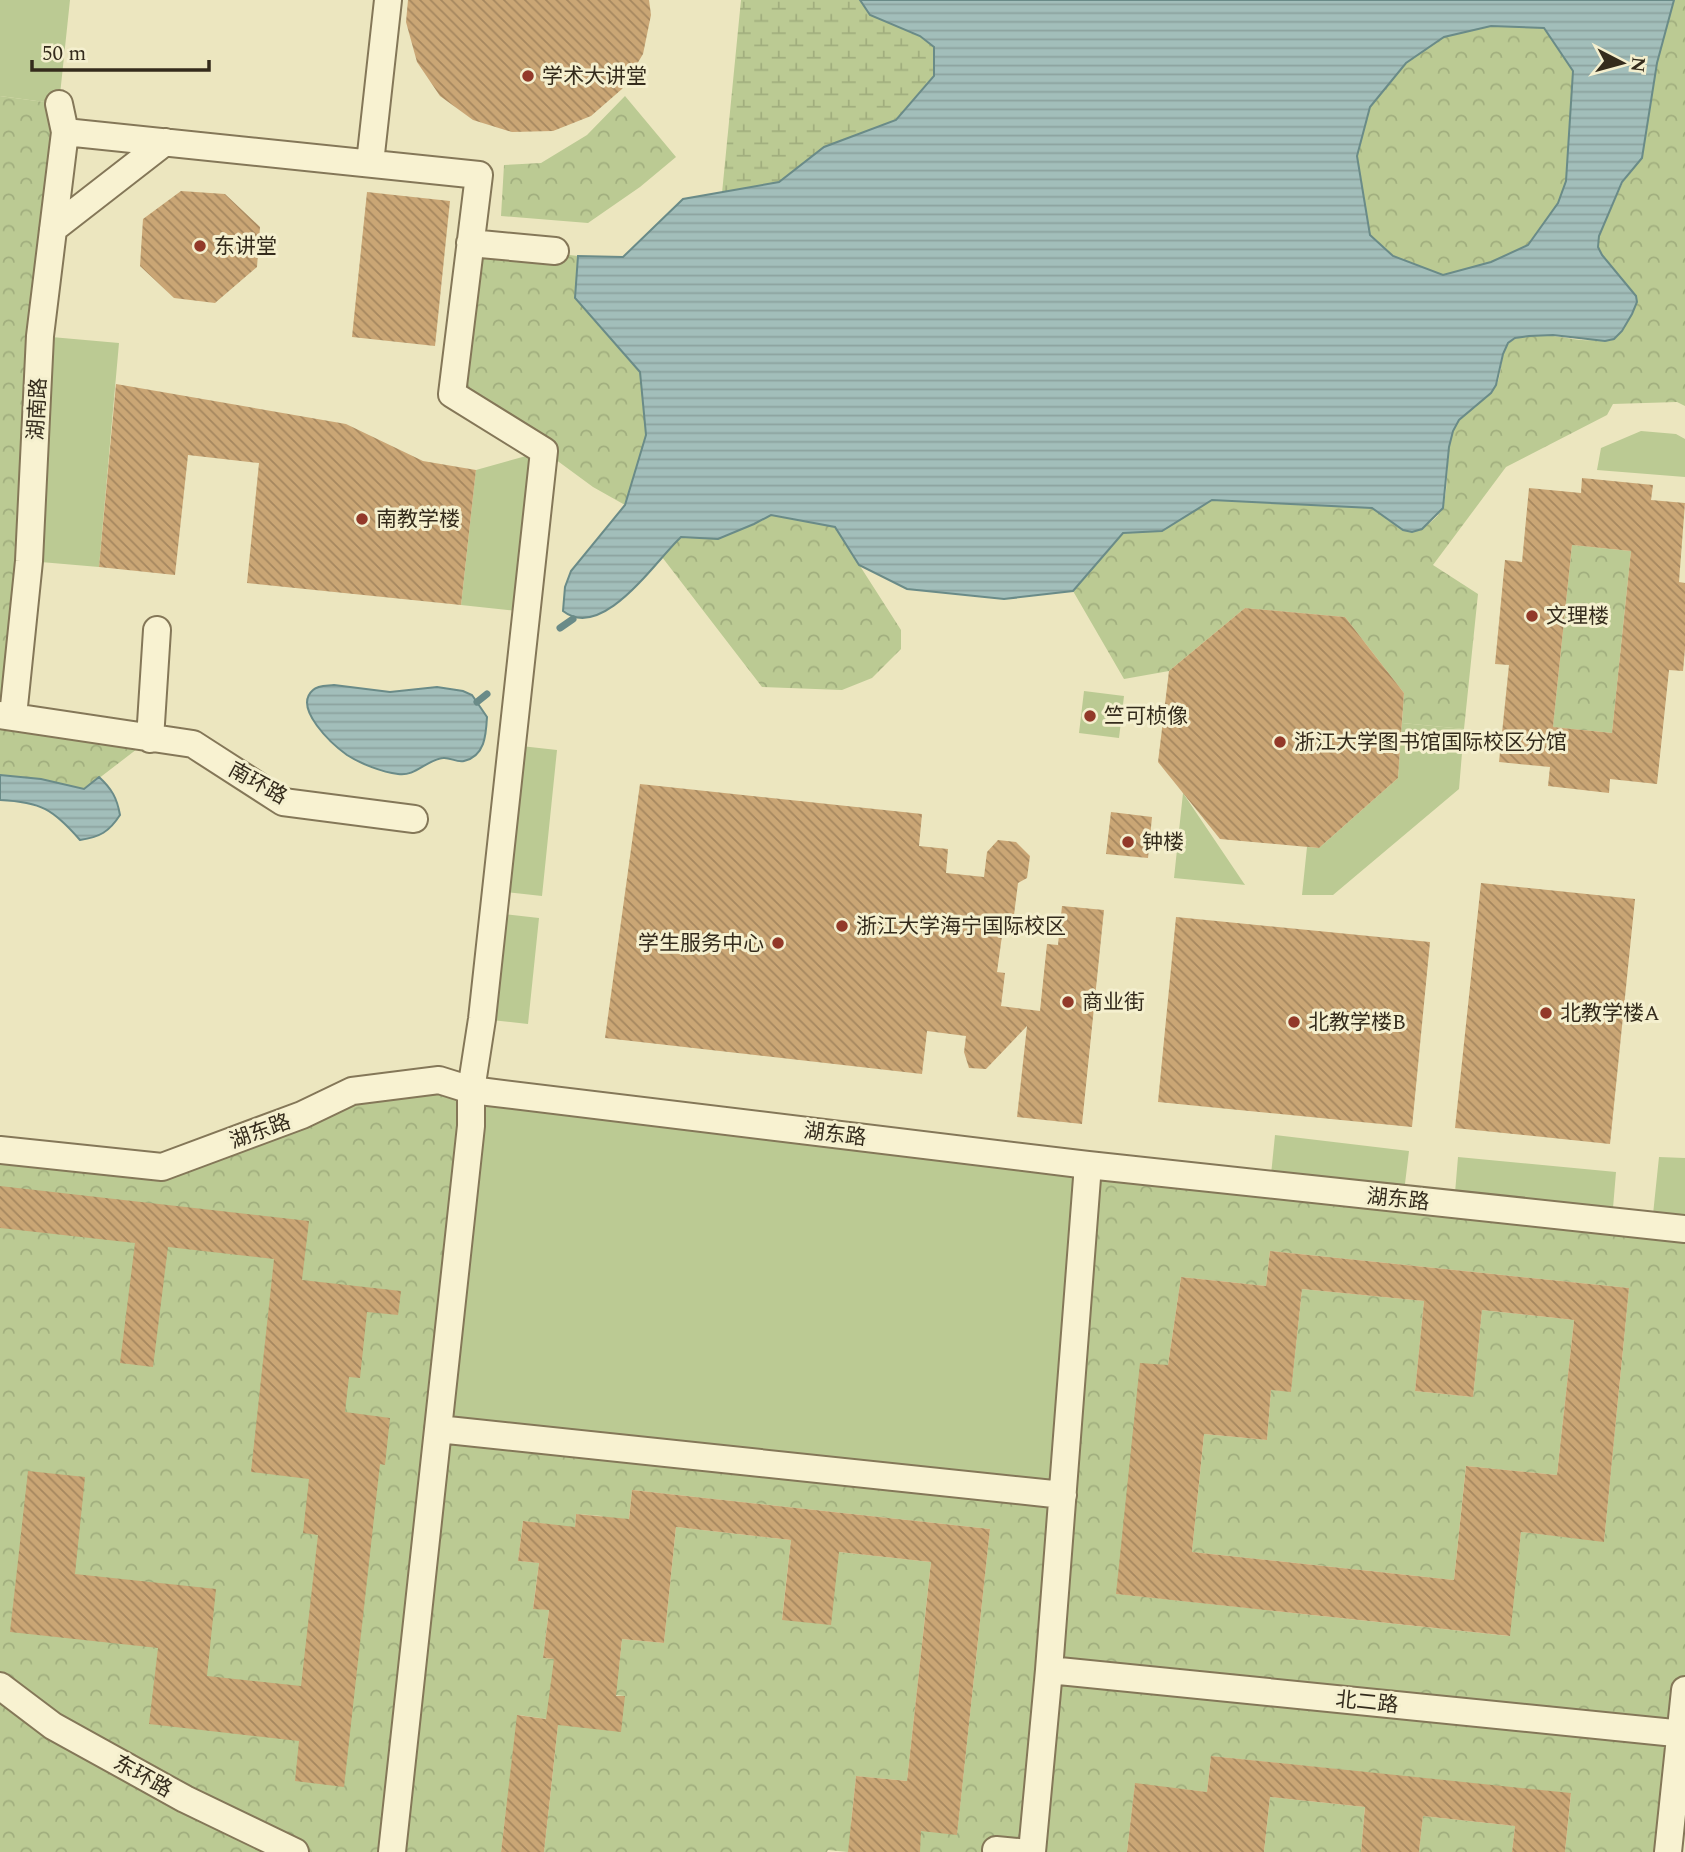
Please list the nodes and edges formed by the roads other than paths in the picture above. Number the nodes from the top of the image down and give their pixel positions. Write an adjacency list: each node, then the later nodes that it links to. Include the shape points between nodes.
1 (388, 0): 5 (street)
2 (59, 104): 3 (street, 湖南路)
3 (65, 132): 4 (street); 6 (street, 湖南路)
4 (165, 142): 5 (street); 6 (street)
5 (370, 163): 7 (street, via 479,174)
6 (53, 229): 10 (street, 湖南路, via 40,337 29,561)
7 (470, 243): 8 (street); 13 (street, via 452,394 544,451)
8 (555, 251)
9 (158, 630): 11 (street)
10 (6, 716): 11 (street, 南环路)
11 (150, 738): 12 (street, 南环路, via 192,744 284,802)
12 (414, 820)
13 (471, 1090): 14 (street, 湖东路, via 439,1080 352,1091 302,1115 162,1167); 15 (street, 湖东路); 17 (street)
14 (0, 1150)
15 (1088, 1165): 16 (street, 湖东路); 18 (street)
16 (1685, 1229)
17 (438, 1429): 18 (street); 24 (street)
18 (1063, 1495): 19 (street)
19 (1049, 1670): 22 (street, 北二路); 25 (street)
20 (0, 1686): 23 (street, 东环路, via 53,1726 185,1799)
21 (1685, 1690): 22 (street)
22 (1682, 1734): 26 (street)
23 (295, 1852)
24 (391, 1852)
25 (1032, 1852)
26 (1668, 1852)

